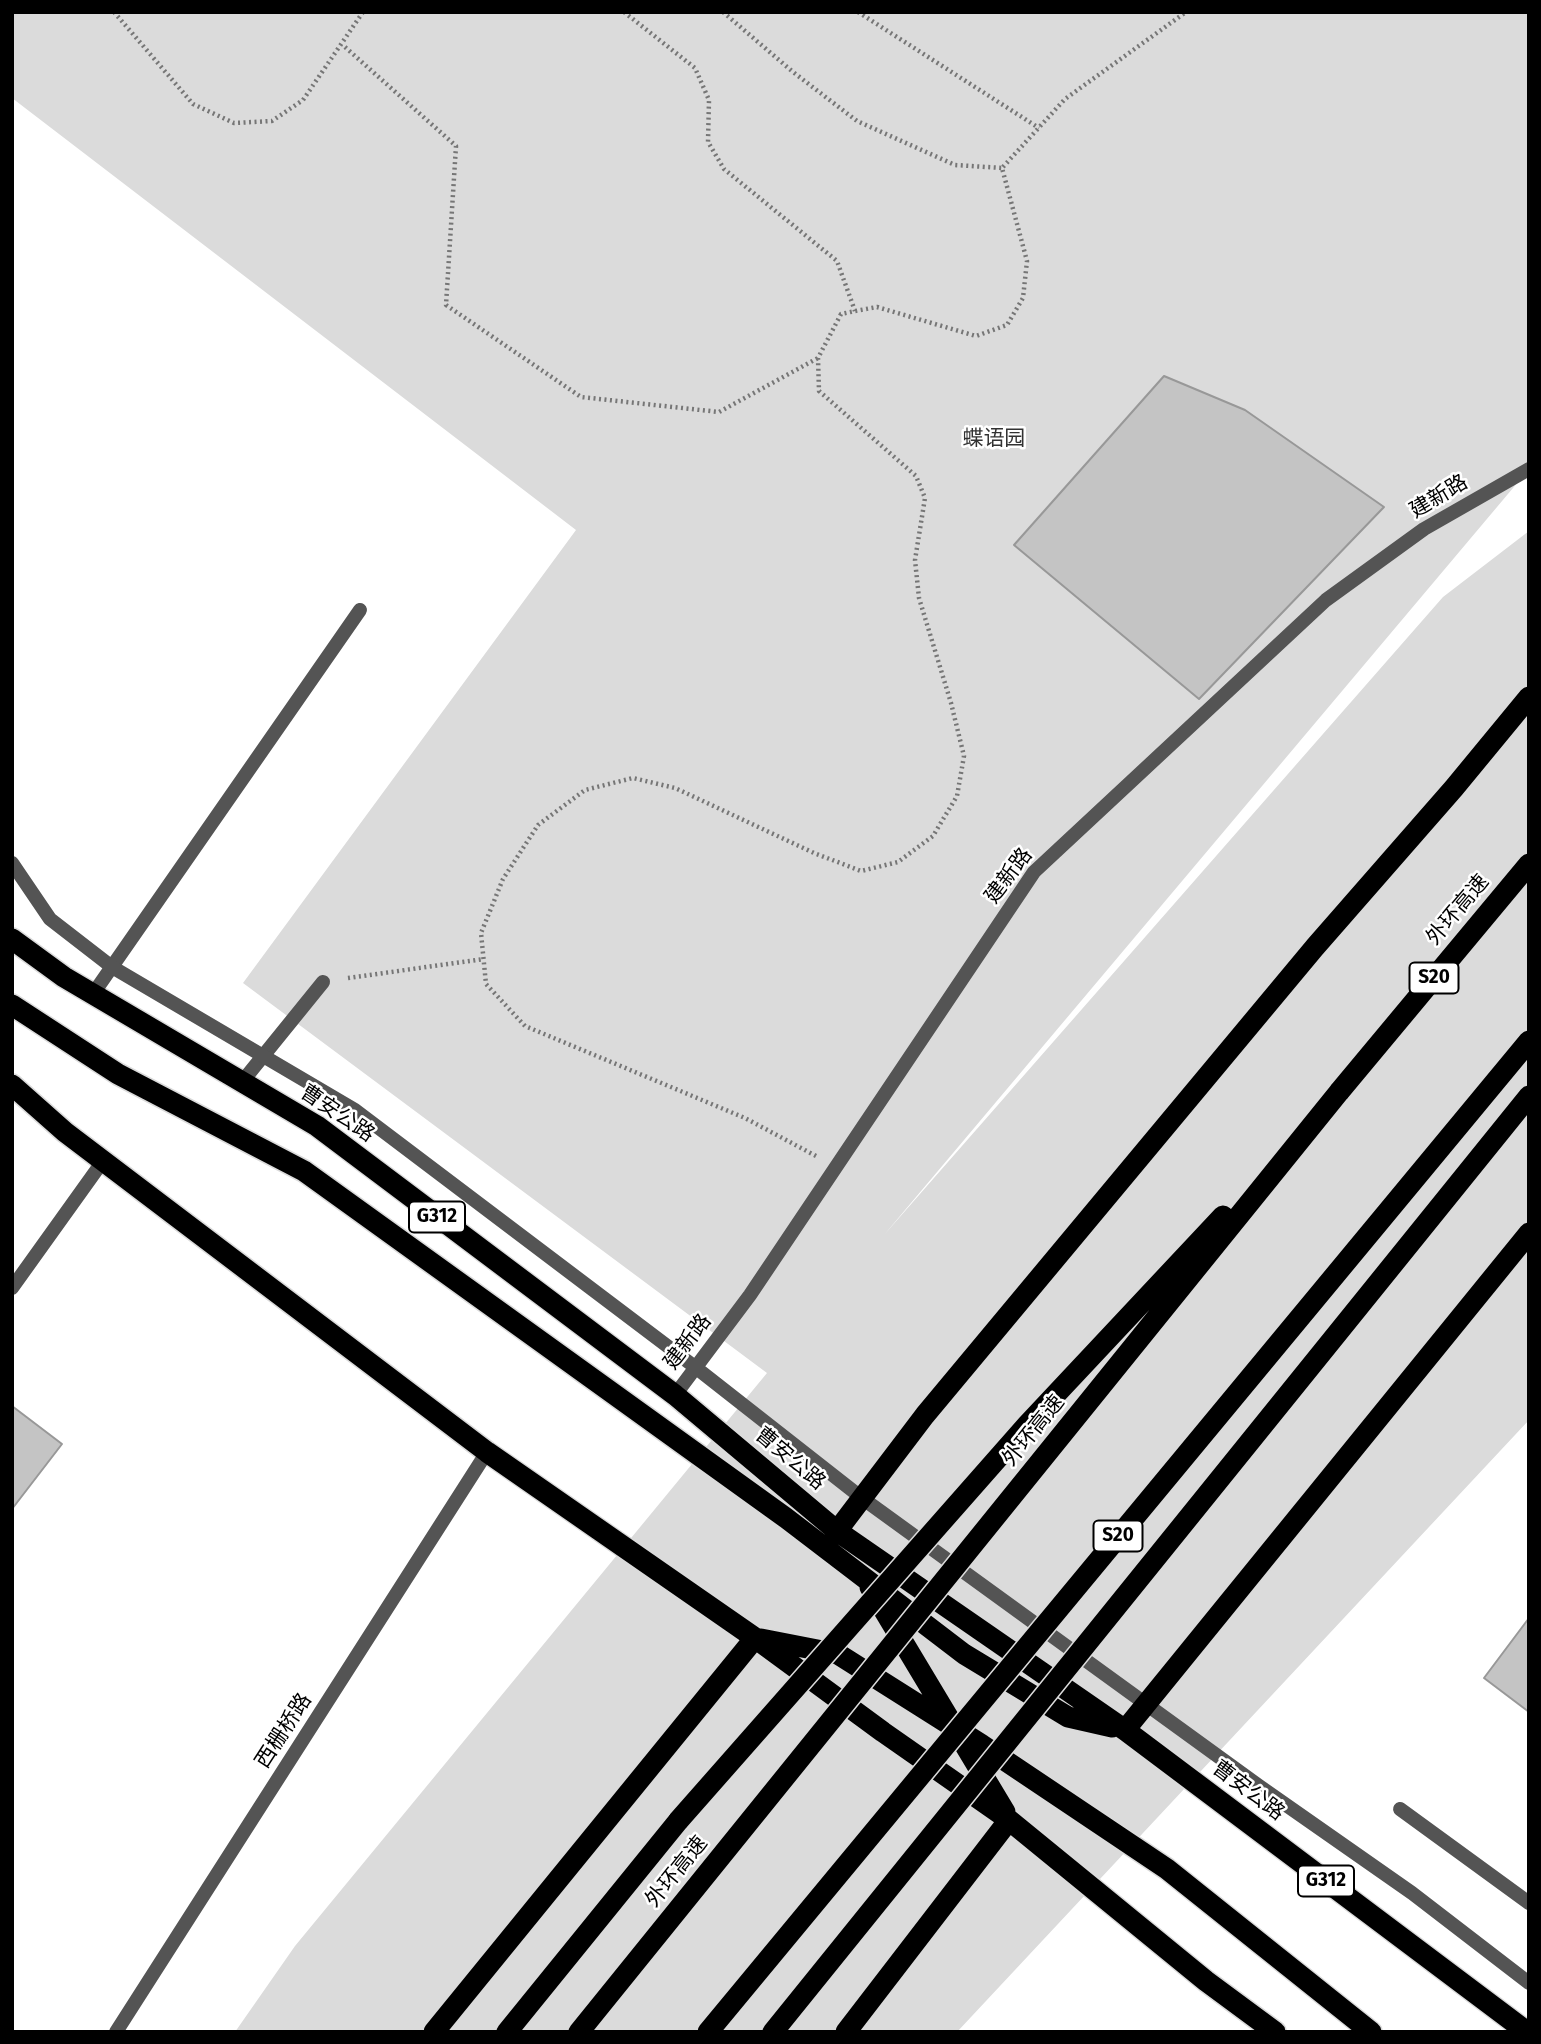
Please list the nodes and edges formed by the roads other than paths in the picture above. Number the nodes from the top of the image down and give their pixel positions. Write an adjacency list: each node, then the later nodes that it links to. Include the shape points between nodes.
1 (1529, 469): 20 (street, 建新路, via 1424,529 1326,600 1034,872 750,1295)
2 (360, 610): 7 (street)
3 (1529, 697): 23 (highway, via 925,1415)
4 (12, 863): 7 (street, via 50,919)
5 (1529, 864): 15 (highway, 外环高速 / S20)
6 (12, 939): 9 (highway, 曹安公路 / G312)
7 (112, 967): 9 (street); 12 (street)
8 (323, 982): 12 (street)
9 (93, 994): 13 (highway, 曹安公路 / G312)
10 (12, 1005): 25 (highway, via 118,1074 304,1171)
11 (1529, 1041): 38 (highway, S20, bridge)
12 (262, 1054): 13 (street); 20 (street, via 355,1110)
13 (242, 1082): 21 (highway, 曹安公路 / G312, via 317,1126)
14 (12, 1085): 17 (highway)
15 (1339, 1092): 36 (highway, bridge, via 1027,1425 679,1820); 37 (highway, 外环高速 / S20, bridge)
16 (1529, 1096): 39 (highway, bridge)
17 (103, 1161): 19 (street); 22 (highway)
18 (1529, 1233): 27 (highway)
19 (12, 1288)
20 (695, 1367): 21 (street, 建新路); 23 (street)
21 (675, 1395): 24 (highway, 曹安公路 / G312)
22 (487, 1452): 26 (highway); 34 (street, 西栅桥路)
23 (862, 1498): 24 (highway); 27 (street)
24 (837, 1531): 25 (highway); 29 (highway, 曹安公路 / G312)
25 (864, 1577): 28 (highway); 29 (highway, via 964,1654 1068,1717)
26 (755, 1638): 28 (highway, via 838,1654); 31 (highway); 35 (highway)
27 (1146, 1704): 29 (highway); 33 (street, via 1412,1893)
28 (954, 1728): 31 (highway); 42 (highway, via 1167,1869)
29 (1125, 1730): 43 (highway, 曹安公路 / G312)
30 (1400, 1809): 32 (street)
31 (1009, 1820): 40 (highway); 41 (highway)
32 (1529, 1903)
33 (1529, 1983)
34 (116, 2032)
35 (434, 2032)
36 (507, 2032)
37 (579, 2032)
38 (708, 2032)
39 (773, 2032)
40 (846, 2032)
41 (1275, 2032)
42 (1371, 2032)
43 (1527, 2032)

